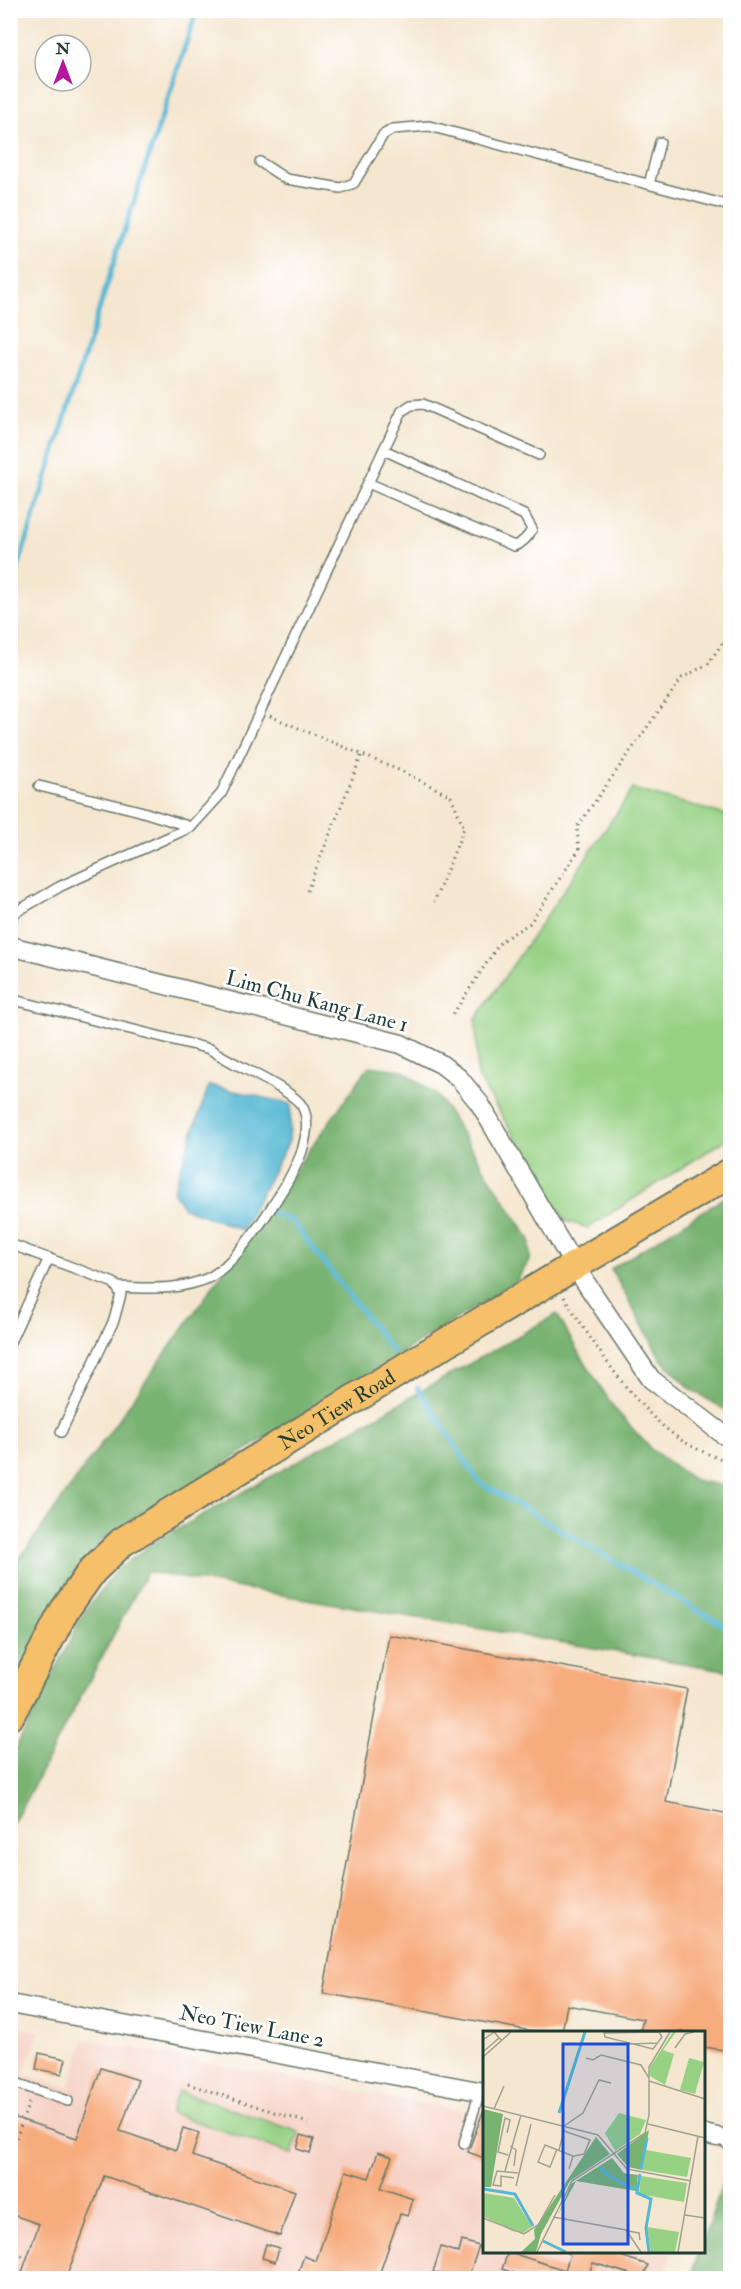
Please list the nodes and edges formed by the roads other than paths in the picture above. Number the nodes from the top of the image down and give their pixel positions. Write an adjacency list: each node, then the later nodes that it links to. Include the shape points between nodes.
1 (660, 142): 3 (lane)
2 (260, 162): 3 (lane, via 286,179 340,188 354,183 383,135 393,129 429,126)
3 (649, 184): 4 (lane)
4 (730, 206)
5 (384, 450): 6 (lane, via 402,411 416,403); 7 (lane); 7 (lane, via 524,515 532,529 529,536 514,546)
6 (539, 455)
7 (368, 483): 9 (lane, via 221,794)
8 (39, 786): 9 (lane)
9 (190, 827): 10 (lane, via 61,886 14,913)
10 (10, 923)
11 (13, 946): 12 (lane); 17 (street, Lim Chu Kang Lane 1, via 401,1044 441,1064 459,1078 480,1104)
12 (10, 976)
13 (10, 999): 18 (lane, via 210,1049 297,1098 304,1109 306,1132 302,1153 234,1259 209,1278 189,1284 168,1288)
14 (730, 1173): 17 (main road, Neo Tiew Road)
15 (10, 1244): 16 (lane)
16 (49, 1258): 18 (lane); 19 (lane)
17 (575, 1267): 21 (street, Lim Chu Kang Lane 1, via 651,1378); 22 (main road, Neo Tiew Road, via 122,1542 92,1571 64,1611)
18 (118, 1287): 20 (lane, via 121,1294 114,1320)
19 (10, 1342)
20 (61, 1432)
21 (730, 1437)
22 (10, 1715)
23 (10, 2004): 25 (street, Neo Tiew Lane 2)
24 (10, 2081): 26 (lane)
25 (482, 2092): 27 (lane)
26 (68, 2101)
27 (464, 2143)

